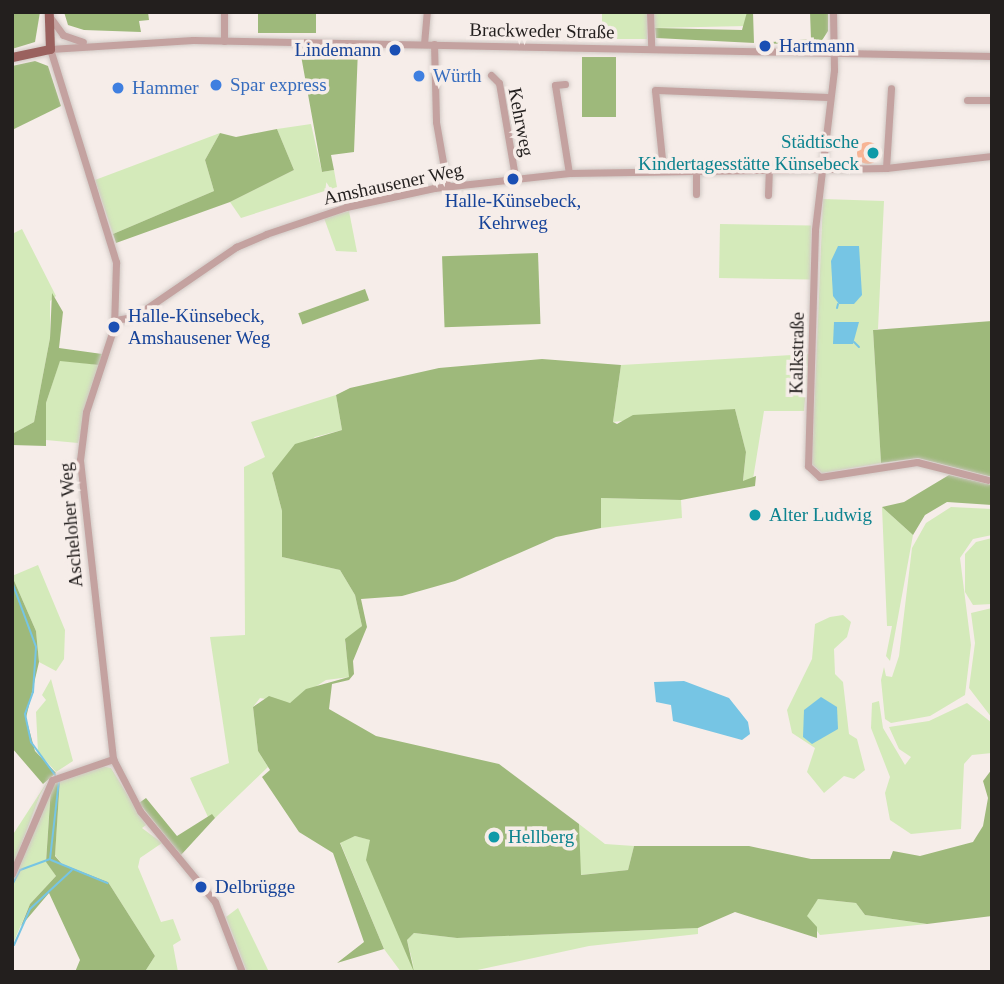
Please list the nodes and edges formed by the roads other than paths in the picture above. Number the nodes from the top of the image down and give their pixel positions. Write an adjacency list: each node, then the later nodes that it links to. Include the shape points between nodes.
1 (224, 12): 6 (street)
2 (427, 12): 8 (street)
3 (650, 12): 11 (street)
4 (834, 12): 12 (street, Kalkstraße)
5 (49, 13): 7 (street, via 65,37); 10 (main road)
6 (224, 40): 7 (street, Brackweder Straße); 8 (street, Brackweder Straße)
7 (94, 43): 10 (street, Brackweder Straße)
8 (424, 44): 9 (street, Brackweder Straße)
9 (434, 44): 11 (street, Brackweder Straße); 29 (street, via 436,122)
10 (50, 49): 14 (main road); 32 (street, Ascheloher Weg, via 116,262)
11 (651, 49): 12 (street, Brackweder Straße)
12 (834, 53): 13 (street, Brackweder Straße); 18 (street, Kalkstraße)
13 (992, 56)
14 (12, 57)
15 (491, 75): 28 (street, Kehrweg, via 499,83)
16 (565, 84): 27 (street, via 555,85)
17 (891, 88): 24 (street)
18 (830, 97): 25 (street, via 655,90); 26 (street, Kalkstraße)
19 (967, 100): 20 (street)
20 (992, 100)
21 (992, 156): 24 (street, Amshausener Weg)
22 (696, 168): 23 (street, Amshausener Weg); 25 (street, Amshausener Weg); 30 (street)
23 (769, 168): 26 (street, Amshausener Weg); 31 (street)
24 (886, 168): 26 (street, Amshausener Weg)
25 (663, 169): 27 (street, Amshausener Weg)
26 (822, 169): 33 (street, Kalkstraße, via 815,230 810,471 820,477 917,462)
27 (569, 173): 28 (street, Amshausener Weg)
28 (515, 177): 29 (street, Amshausener Weg)
29 (447, 185): 32 (street, Amshausener Weg, via 346,207 266,234 236,247 134,317)
30 (696, 194)
31 (768, 195)
32 (115, 320): 34 (street, Ascheloher Weg, via 86,412 80,460 97,628 110,696)
33 (988, 480)
34 (113, 759): 35 (street, via 51,780); 36 (street, Ascheloher Weg, via 140,811 215,902)
35 (12, 874)
36 (243, 972)

